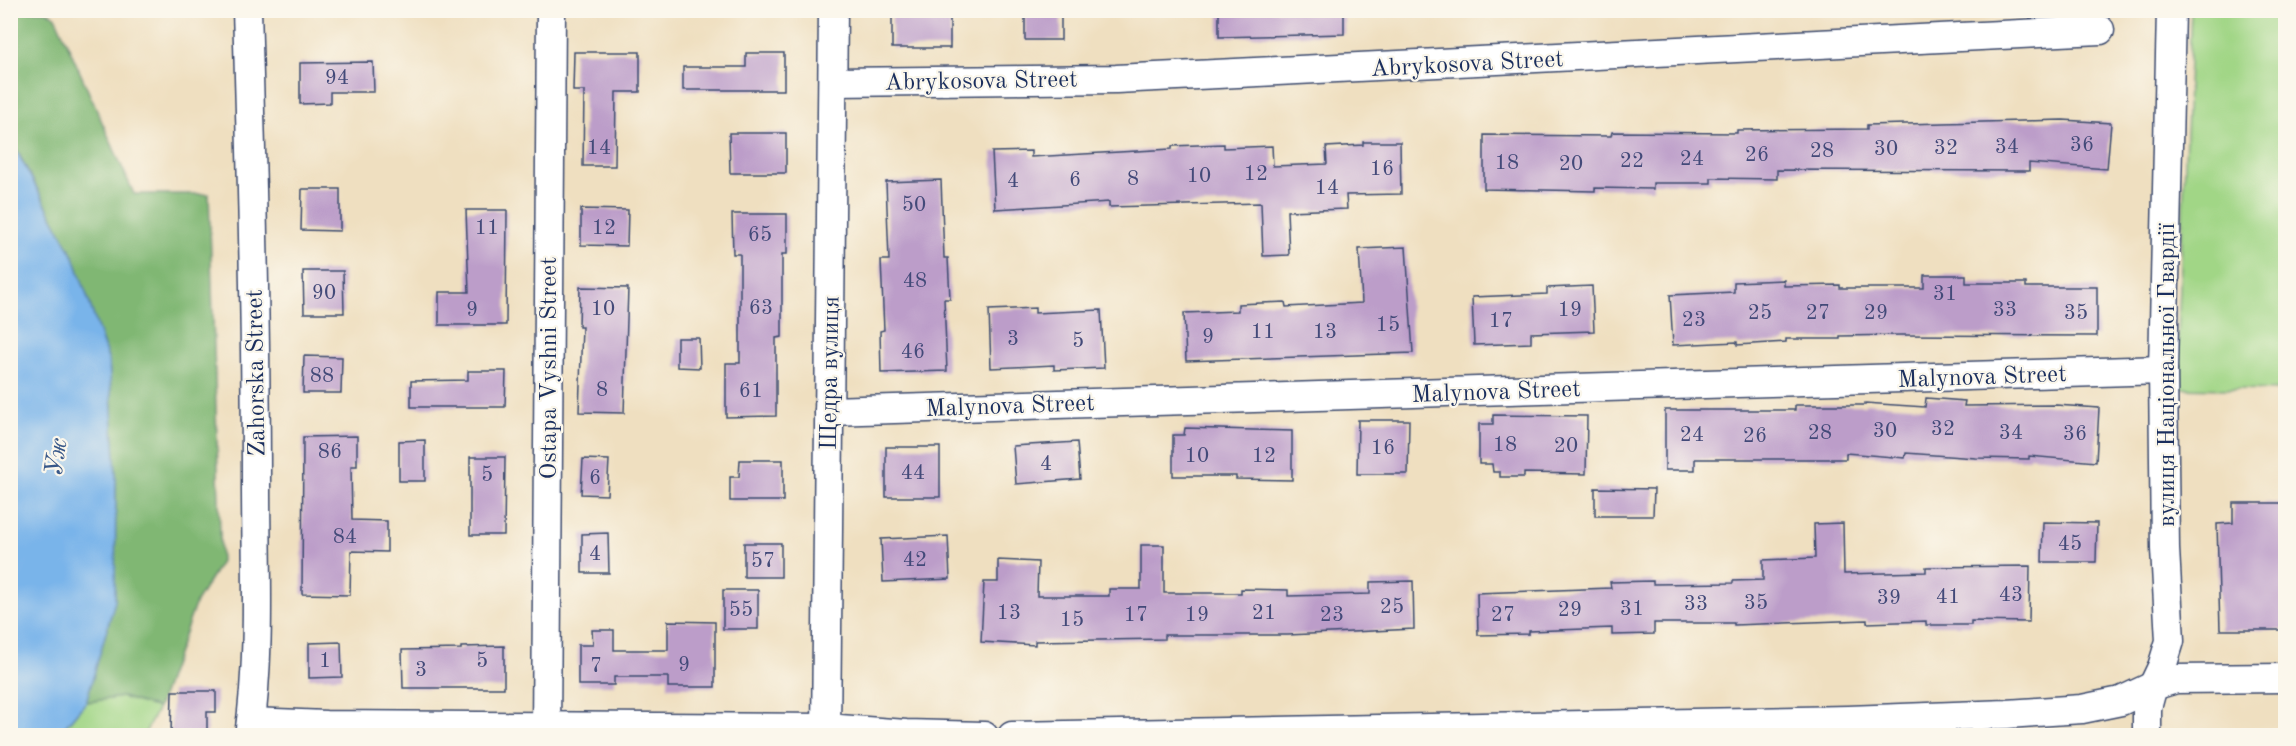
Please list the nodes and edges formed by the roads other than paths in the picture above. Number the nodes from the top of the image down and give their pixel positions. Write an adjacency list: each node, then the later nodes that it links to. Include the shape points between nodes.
1 (247, 10): 12 (street, Zahorska Street, via 256,437 256,674)
2 (550, 10): 13 (street, Ostapa Vyshni Street)
3 (833, 10): 6 (street, Щедра вулиця)
4 (2171, 10): 7 (street, вулиця Національної Гвардії)
5 (2100, 30): 6 (street, Abrykosova Street, via 1116,79)
6 (833, 82): 8 (street, Щедра вулиця)
7 (2163, 370): 8 (street, Malynova Street); 10 (street, вулиця Національної Гвардії, via 2170,641)
8 (829, 411): 14 (street, Щедра вулиця)
9 (2286, 678): 10 (street, via 2176,679)
10 (2153, 686): 11 (street, via 2121,701 2082,709); 18 (street, вулиця Національної Гвардії, via 2147,708)
11 (1848, 728): 15 (street)
12 (250, 729): 13 (street, via 326,725)
13 (546, 731): 14 (street)
14 (826, 732): 16 (street)
15 (1335, 732): 17 (street)
16 (984, 735)
17 (1012, 735)
18 (2147, 735)

